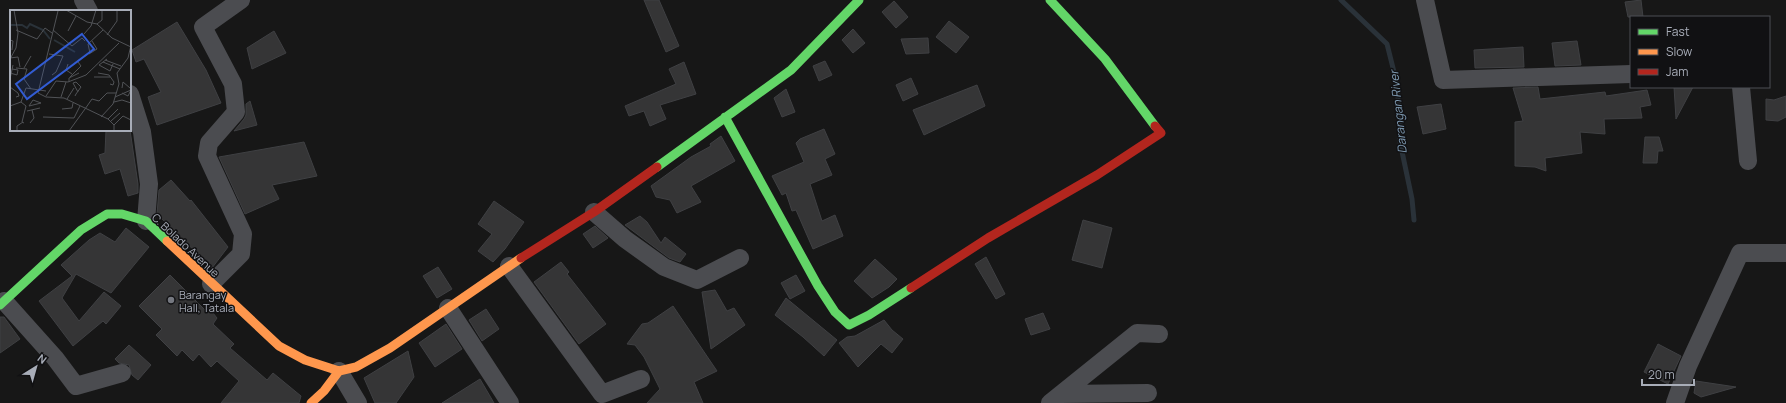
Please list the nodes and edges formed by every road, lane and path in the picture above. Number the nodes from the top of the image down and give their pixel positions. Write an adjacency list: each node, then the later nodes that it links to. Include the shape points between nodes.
1 (83, 0): 6 (street)
2 (241, 0): 17 (street, via 203,27 233,84 236,112 209,143 207,156 244,234 241,254)
3 (859, 0): 10 (street, via 791,70)
4 (1050, 0): 10 (street, via 1105,59 1161,133 1097,175 988,238 869,315 849,325 835,312 818,286)
5 (1425, 0): 7 (street, via 1443,80)
6 (88, 10)
7 (1630, 74)
8 (1742, 88): 11 (street)
9 (131, 97): 13 (street, via 142,132 149,184)
10 (725, 117): 12 (street)
11 (1748, 161)
12 (594, 212): 15 (street, via 625,239 664,266 697,280); 16 (street)
13 (146, 221): 17 (street, C. Bolado Avenue); 18 (street, C. Bolado Avenue, via 122,214 107,214 81,230)
14 (1786, 253): 29 (street, via 1740,253 1688,366)
15 (740, 258)
16 (509, 266): 19 (street); 23 (street, via 602,394)
17 (211, 284): 21 (street, C. Bolado Avenue, via 279,346 305,360)
18 (2, 303): 22 (street, via 55,358 76,386)
19 (448, 308): 21 (street, via 390,348 356,367); 28 (street)
20 (1159, 334): 25 (street, via 1137,333)
21 (339, 371): 26 (street); 27 (street)
22 (122, 373)
23 (641, 379)
24 (1148, 393): 25 (street)
25 (1056, 399)
26 (311, 403)
27 (358, 403)
28 (510, 403)
29 (1676, 403)

